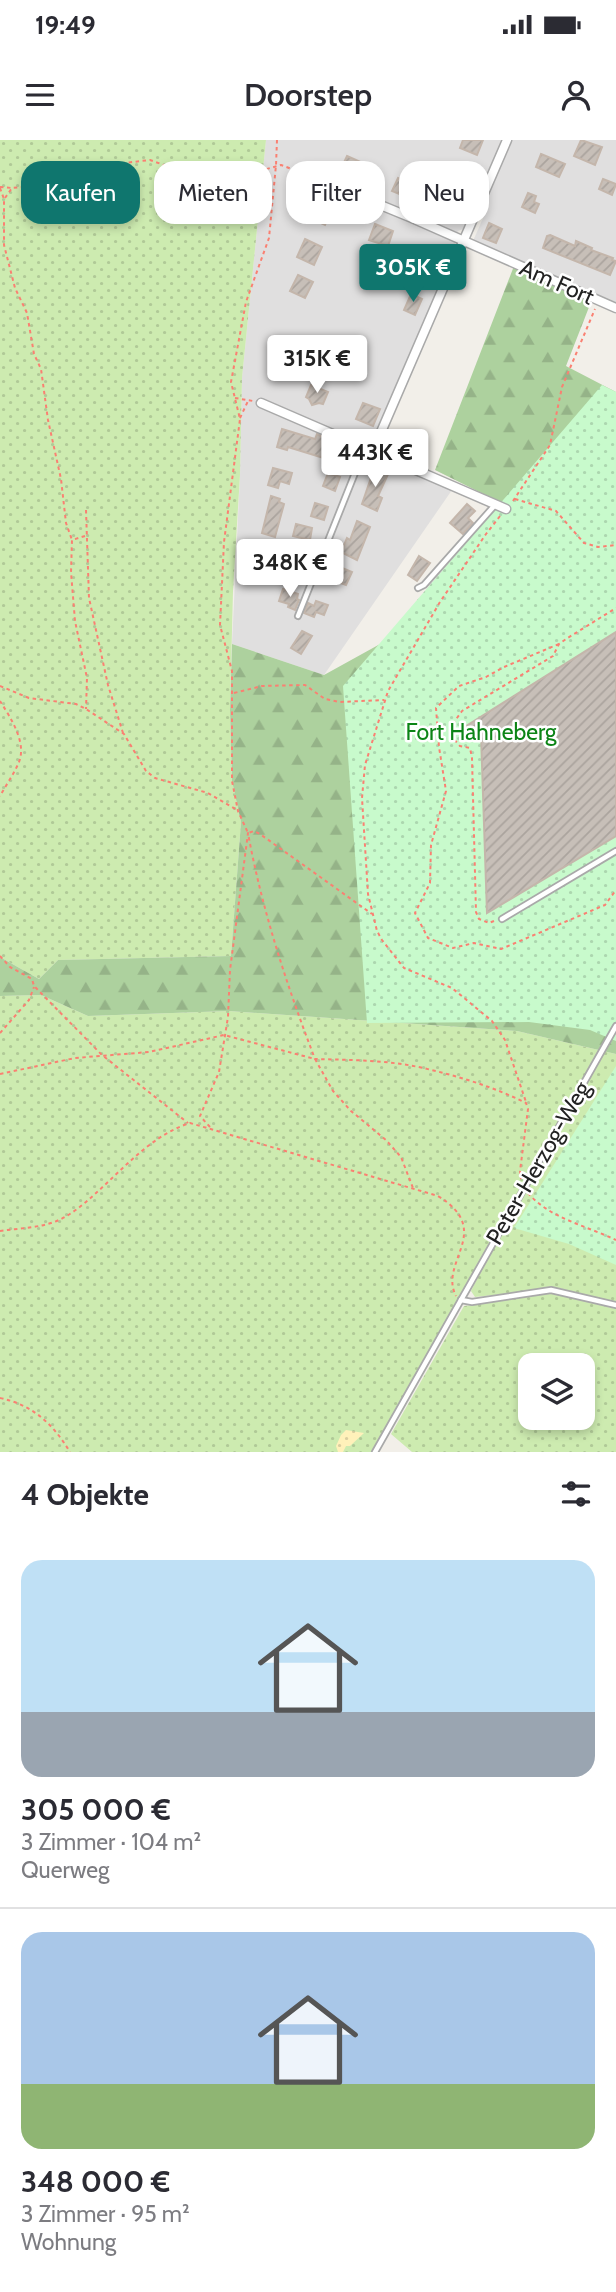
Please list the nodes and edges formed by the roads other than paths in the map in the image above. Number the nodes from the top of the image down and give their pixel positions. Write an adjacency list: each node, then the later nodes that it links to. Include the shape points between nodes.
1 (508, 140): 3 (street)
2 (385, 208): 3 (street, Am Fort)
3 (463, 241): 4 (street, Am Fort); 6 (street, via 378,439)
4 (616, 308)
5 (261, 403): 6 (street)
6 (369, 448): 7 (street); 10 (lane)
7 (495, 504): 8 (street); 9 (lane)
8 (506, 509)
9 (418, 588)
10 (298, 616)
11 (616, 851): 12 (lane)
12 (502, 919)
13 (616, 1026): 14 (lane, Peter-Herzog-Weg)
14 (461, 1300): 15 (lane, via 551,1290); 16 (lane, Peter-Herzog-Weg)
15 (616, 1306)
16 (375, 1452)

